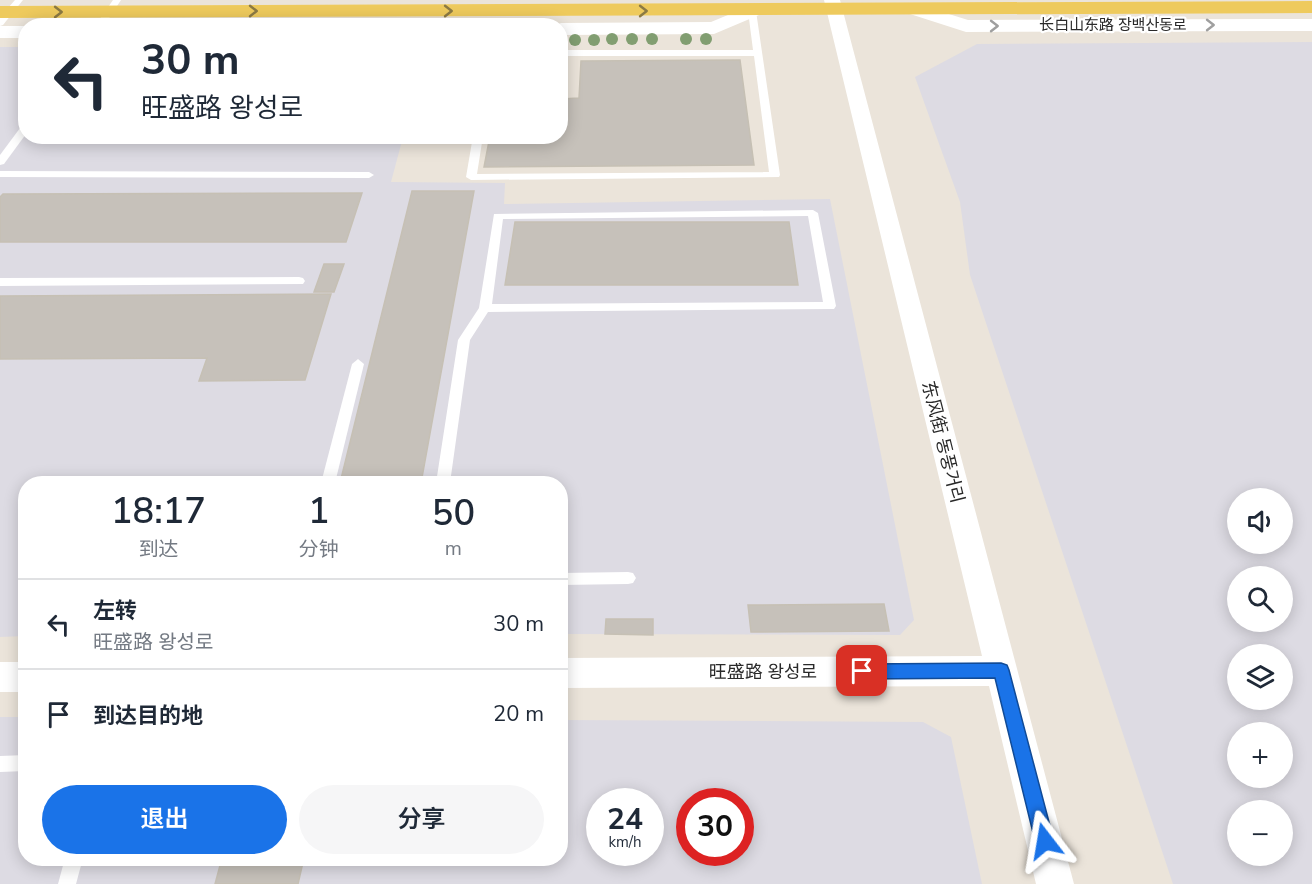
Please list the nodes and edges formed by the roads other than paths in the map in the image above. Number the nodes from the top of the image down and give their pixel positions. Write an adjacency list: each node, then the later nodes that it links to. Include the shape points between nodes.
1 (833, 5): 3 (main road, 长白山东路 장백산동로); 4 (main road, 长白山东路 장백산동로); 26 (street, 东风街 동풍거리)
2 (1312, 7): 3 (main road, 长白山东路 장백산동로)
3 (917, 10): 7 (street, 长白山东路 장백산동로, one-way to 7, via 966,26)
4 (752, 11): 6 (main road, 长白山东路 장백산동로, one-way to 4); 8 (street, 长白山东路 장백산동로, via 714,28); 11 (lane)
5 (7, 12): 6 (main road, 长白山东路 장백산동로, one-way to 6)
6 (108, 12)
7 (1312, 25)
8 (568, 29)
9 (0, 32): 10 (street)
10 (18, 32)
11 (758, 52): 12 (lane); 14 (lane, via 775,175 471,177)
12 (568, 53)
13 (18, 137): 15 (lane)
14 (477, 144)
15 (0, 162)
16 (0, 174): 17 (lane)
17 (369, 175)
18 (299, 280): 19 (lane)
19 (0, 282)
20 (485, 308): 20 (lane, via 628,307 830,306 813,213 498,216); 23 (lane, via 464,340)
21 (358, 364): 22 (lane)
22 (330, 476)
23 (443, 476)
24 (628, 578): 25 (lane)
25 (568, 579)
26 (1001, 670): 27 (street, 旺盛路 왕성로); 34 (street, 东风街 동풍거리)
27 (568, 673)
28 (0, 677): 29 (street)
29 (18, 677)
30 (18, 763): 31 (lane)
31 (0, 764)
32 (72, 866): 33 (lane)
33 (67, 884)
34 (1055, 884)

